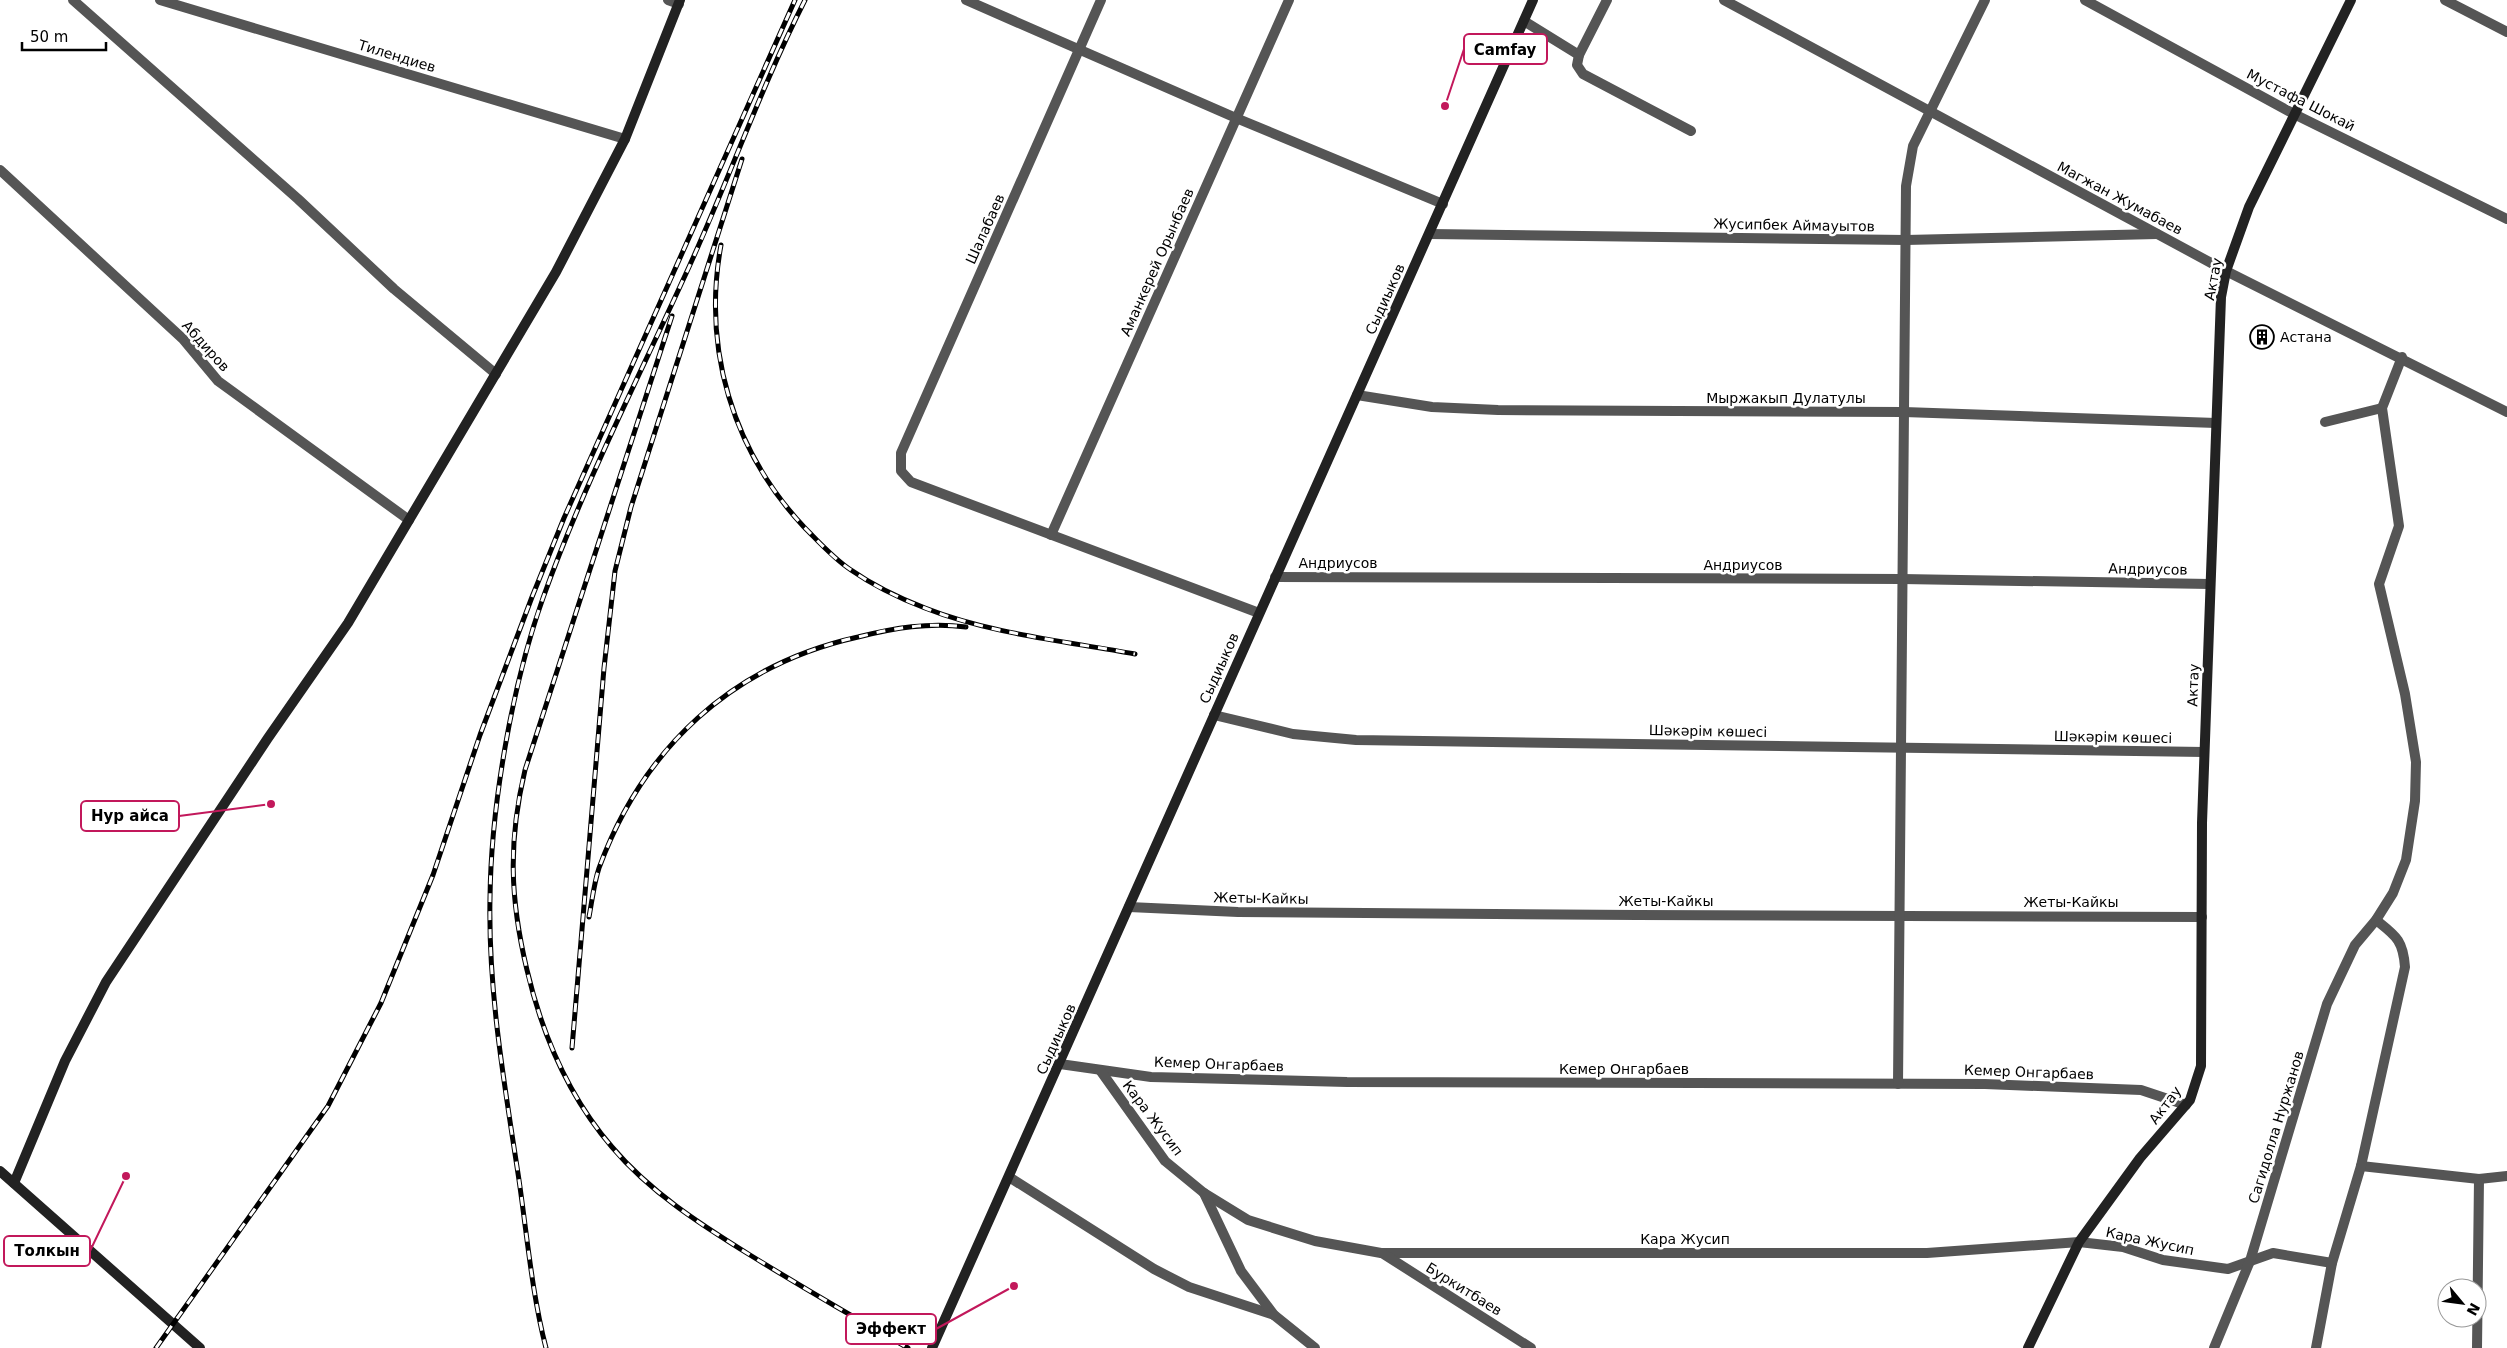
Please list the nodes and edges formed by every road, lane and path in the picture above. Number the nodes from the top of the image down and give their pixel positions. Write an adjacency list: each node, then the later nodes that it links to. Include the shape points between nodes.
1 (73, 0): 32 (street, via 298,199 394,289)
2 (160, 0): 23 (street, Тилендиев)
3 (668, 0): 14 (street)
4 (966, 0): 17 (street)
5 (1101, 0): 17 (street, Шалабаев)
6 (1289, 0): 21 (street, Аманкерей Орынбаев)
7 (1533, 0): 15 (street, Сыдиыков)
8 (1607, 0): 18 (street)
9 (1724, 0): 19 (street, Магжан Жумабаев)
10 (1984, 0): 19 (street)
11 (2085, 0): 20 (street, Мустафа Шокай)
12 (2351, 0): 20 (street, Актау)
13 (2445, 0): 16 (street)
14 (679, 2): 23 (street)
15 (1524, 20): 18 (street); 25 (street, Сыдиыков)
16 (2507, 32)
17 (1079, 50): 21 (street); 40 (street, Шалабаев, via 901,453 901,471 910,482)
18 (1579, 55): 22 (street, via 1577,65 1583,74)
19 (1930, 111): 28 (street, Магжан Жумабаев); 29 (street, via 1913,146 1906,186)
20 (2294, 114): 26 (street, Мустафа Шокай); 30 (street, Актау, via 2249,207)
21 (1236, 118): 25 (street); 40 (street, Аманкерей Орынбаев)
22 (1691, 130)
23 (625, 139): 32 (street, via 556,272)
24 (0, 170): 39 (street, Абдиров, via 183,339 218,381)
25 (1443, 204): 27 (street, Сыдиыков)
26 (2507, 219)
27 (1430, 234): 29 (street, Жусипбек Аймауытов); 33 (street, Сыдиыков)
28 (2158, 234): 29 (street, Жусипбек Аймауытов); 30 (street, Магжан Жумабаев)
29 (1906, 240): 35 (street)
30 (2226, 271): 31 (street, Магжан Жумабаев); 38 (street, Актау, via 2221,297)
31 (2402, 358): 34 (street); 36 (street, Магжан Жумабаев)
32 (496, 374): 39 (street)
33 (1357, 395): 35 (street, Мыржакып Дулатулы, via 1432,407 1498,410); 41 (street, Сыдиыков)
34 (2382, 408): 37 (street); 51 (street, Сагидолла Нуржанов, via 2399,526 2379,584 2405,694 2416,762 2415,801 2406,860 2393,893)
35 (1904, 412): 38 (street, Мыржакып Дулатулы); 42 (street)
36 (2507, 412)
37 (2325, 422)
38 (2216, 423): 43 (street, Актау)
39 (409, 520): 61 (street, via 348,623 276,725 106,982 65,1060)
40 (1051, 535): 44 (street)
41 (1275, 577): 42 (street, Андриусов); 44 (street, Сыдиыков)
42 (1902, 579): 43 (street, Андриусов); 46 (street)
43 (2210, 584): 47 (street, Актау)
44 (1259, 613): 45 (street, Сыдиыков)
45 (1214, 715): 46 (street, Шәкәрім көшесі, via 1293,734 1356,740); 48 (street, Сыдиыков)
46 (1901, 747): 47 (street, Шәкәрім көшесі); 49 (street)
47 (2204, 752): 50 (street, Актау)
48 (1129, 907): 49 (street, Жеты-Кайкы, via 1267,912); 52 (street, Сыдиыков)
49 (1901, 915): 50 (street, Жеты-Кайкы); 54 (street)
50 (2202, 917): 55 (street, Актау, via 2201,1066)
51 (2376, 920): 56 (street, via 2404,948 2405,967); 65 (street, Сагидолла Нуржанов, via 2355,945 2327,1004)
52 (1060, 1064): 53 (street, Кемер Онгарбаев); 59 (street, Сыдиыков)
53 (1100, 1070): 54 (street, Кемер Онгарбаев, via 1151,1077 1347,1082); 62 (street, Кара Жусип, via 1165,1162)
54 (1898, 1084): 55 (street, Кемер Онгарбаев, via 2141,1090)
55 (2186, 1105): 63 (street, Актау, via 2140,1158)
56 (2361, 1166): 60 (street); 66 (street)
57 (0, 1171): 61 (street)
58 (2507, 1176): 60 (street)
59 (1009, 1177): 67 (street, via 1154,1269 1190,1287); 69 (street, Сыдиыков)
60 (2479, 1179): 75 (street)
61 (14, 1183): 68 (street)
62 (1204, 1193): 64 (street, Кара Жусип, via 1248,1220 1315,1241); 67 (street, via 1241,1271)
63 (2079, 1242): 64 (street, Кара Жусип, via 1926,1253); 65 (street, Кара Жусип, via 2123,1247 2163,1260 2228,1269); 72 (street, Актау)
64 (1381, 1253): 71 (street, Буркитбаев)
65 (2250, 1261): 66 (street, Кара Жусип, via 2274,1253); 73 (street, Сагидолла Нуржанов)
66 (2332, 1263): 74 (street)
67 (1274, 1315): 70 (street)
68 (200, 1348)
69 (932, 1348)
70 (1315, 1348)
71 (1531, 1348)
72 (2028, 1348)
73 (2214, 1348)
74 (2316, 1348)
75 (2477, 1348)

